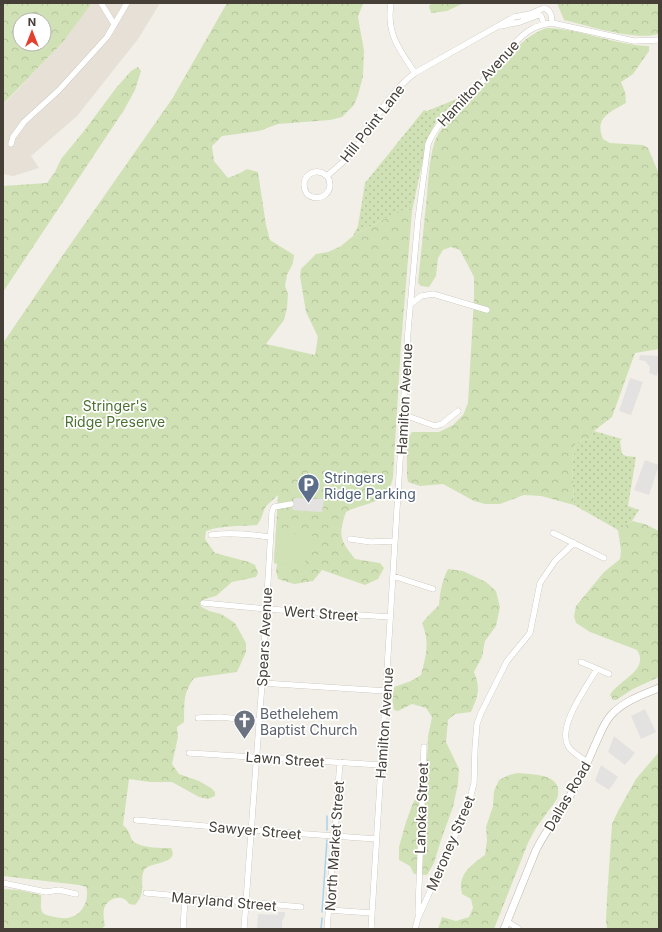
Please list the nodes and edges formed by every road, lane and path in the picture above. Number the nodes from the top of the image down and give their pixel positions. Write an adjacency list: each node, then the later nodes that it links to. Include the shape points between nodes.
1 (101, 3): 6 (street)
2 (127, 3): 6 (street)
3 (391, 3): 9 (street, via 390,24 396,44)
4 (529, 17): 5 (street, Hill Point Lane, via 546,8 551,13); 7 (street, via 539,15); 9 (street, Hill Point Lane, via 501,26)
5 (552, 22): 7 (street, Hamilton Avenue); 8 (street, via 634,41)
6 (114, 24): 10 (street, via 107,37 59,90 24,122)
7 (544, 24): 12 (street, Hamilton Avenue, via 527,32 517,41 481,83 444,118 428,144 418,219)
8 (659, 40)
9 (415, 73): 11 (street, Hill Point Lane, via 396,91 352,153)
10 (10, 144)
11 (327, 176): 11 (street, via 330,184 327,194 318,198 308,195 303,185 307,175 317,171)
12 (411, 304): 13 (street, via 421,296 433,294); 15 (street, Hamilton Avenue)
13 (487, 310)
14 (458, 411): 15 (street, via 442,424 435,426 410,417)
15 (404, 412): 21 (street, Hamilton Avenue)
16 (291, 504): 19 (street, Spears Avenue, via 274,507)
17 (553, 533): 22 (street)
18 (211, 535): 19 (street, via 231,533)
19 (270, 537): 27 (street, Spears Avenue)
20 (350, 539): 21 (street, via 371,542)
21 (395, 541): 24 (street, Hamilton Avenue)
22 (574, 543): 23 (street); 55 (street, Meroney Street, via 543,578 536,598 530,633 507,661 481,713 477,724 474,783 468,807)
23 (604, 558)
24 (393, 576): 25 (street); 28 (street, Hamilton Avenue)
25 (433, 589)
26 (204, 603): 27 (street, Wert Street)
27 (266, 609): 28 (street, Wert Street); 32 (street, Spears Avenue)
28 (390, 617): 34 (street, Hamilton Avenue)
29 (581, 662): 30 (street)
30 (597, 669): 31 (street); 41 (street, via 568,719 565,731 568,746)
31 (609, 674)
32 (262, 683): 34 (street); 36 (street, Spears Avenue)
33 (659, 688): 41 (street, Dallas Road, via 631,700 610,716)
34 (386, 691): 42 (street, Hamilton Avenue)
35 (198, 718): 36 (street, via 220,717)
36 (259, 721): 39 (street, Spears Avenue)
37 (424, 747): 55 (street, Lanoka Street)
38 (189, 753): 39 (street, Lawn Street)
39 (256, 757): 40 (street, Lawn Street); 44 (street, Spears Avenue)
40 (340, 762): 42 (street, Lawn Street); 45 (street, North Market Street)
41 (588, 762): 56 (street, Dallas Road, via 573,791 542,838)
42 (381, 765): 46 (street, Hamilton Avenue)
43 (136, 820): 44 (street, Sawyer Street)
44 (251, 830): 45 (street, Sawyer Street); 51 (street, Spears Avenue)
45 (335, 836): 46 (street, Sawyer Street); 53 (street, North Market Street)
46 (376, 839): 54 (street, Hamilton Avenue)
47 (3, 883): 48 (street, via 46,892 59,890)
48 (76, 894)
49 (146, 894): 50 (street, Maryland Street)
50 (185, 898): 51 (street, Maryland Street); 57 (street)
51 (246, 903): 52 (street, Maryland Street); 58 (street, Spears Avenue)
52 (302, 907)
53 (329, 910): 54 (street); 59 (street, North Market Street)
54 (372, 914): 60 (street, Hamilton Avenue)
55 (418, 918): 61 (street, Meroney Street)
56 (506, 925): 62 (street)
57 (183, 929)
58 (244, 929)
59 (327, 929)
60 (371, 929)
61 (415, 929)
62 (519, 929)

